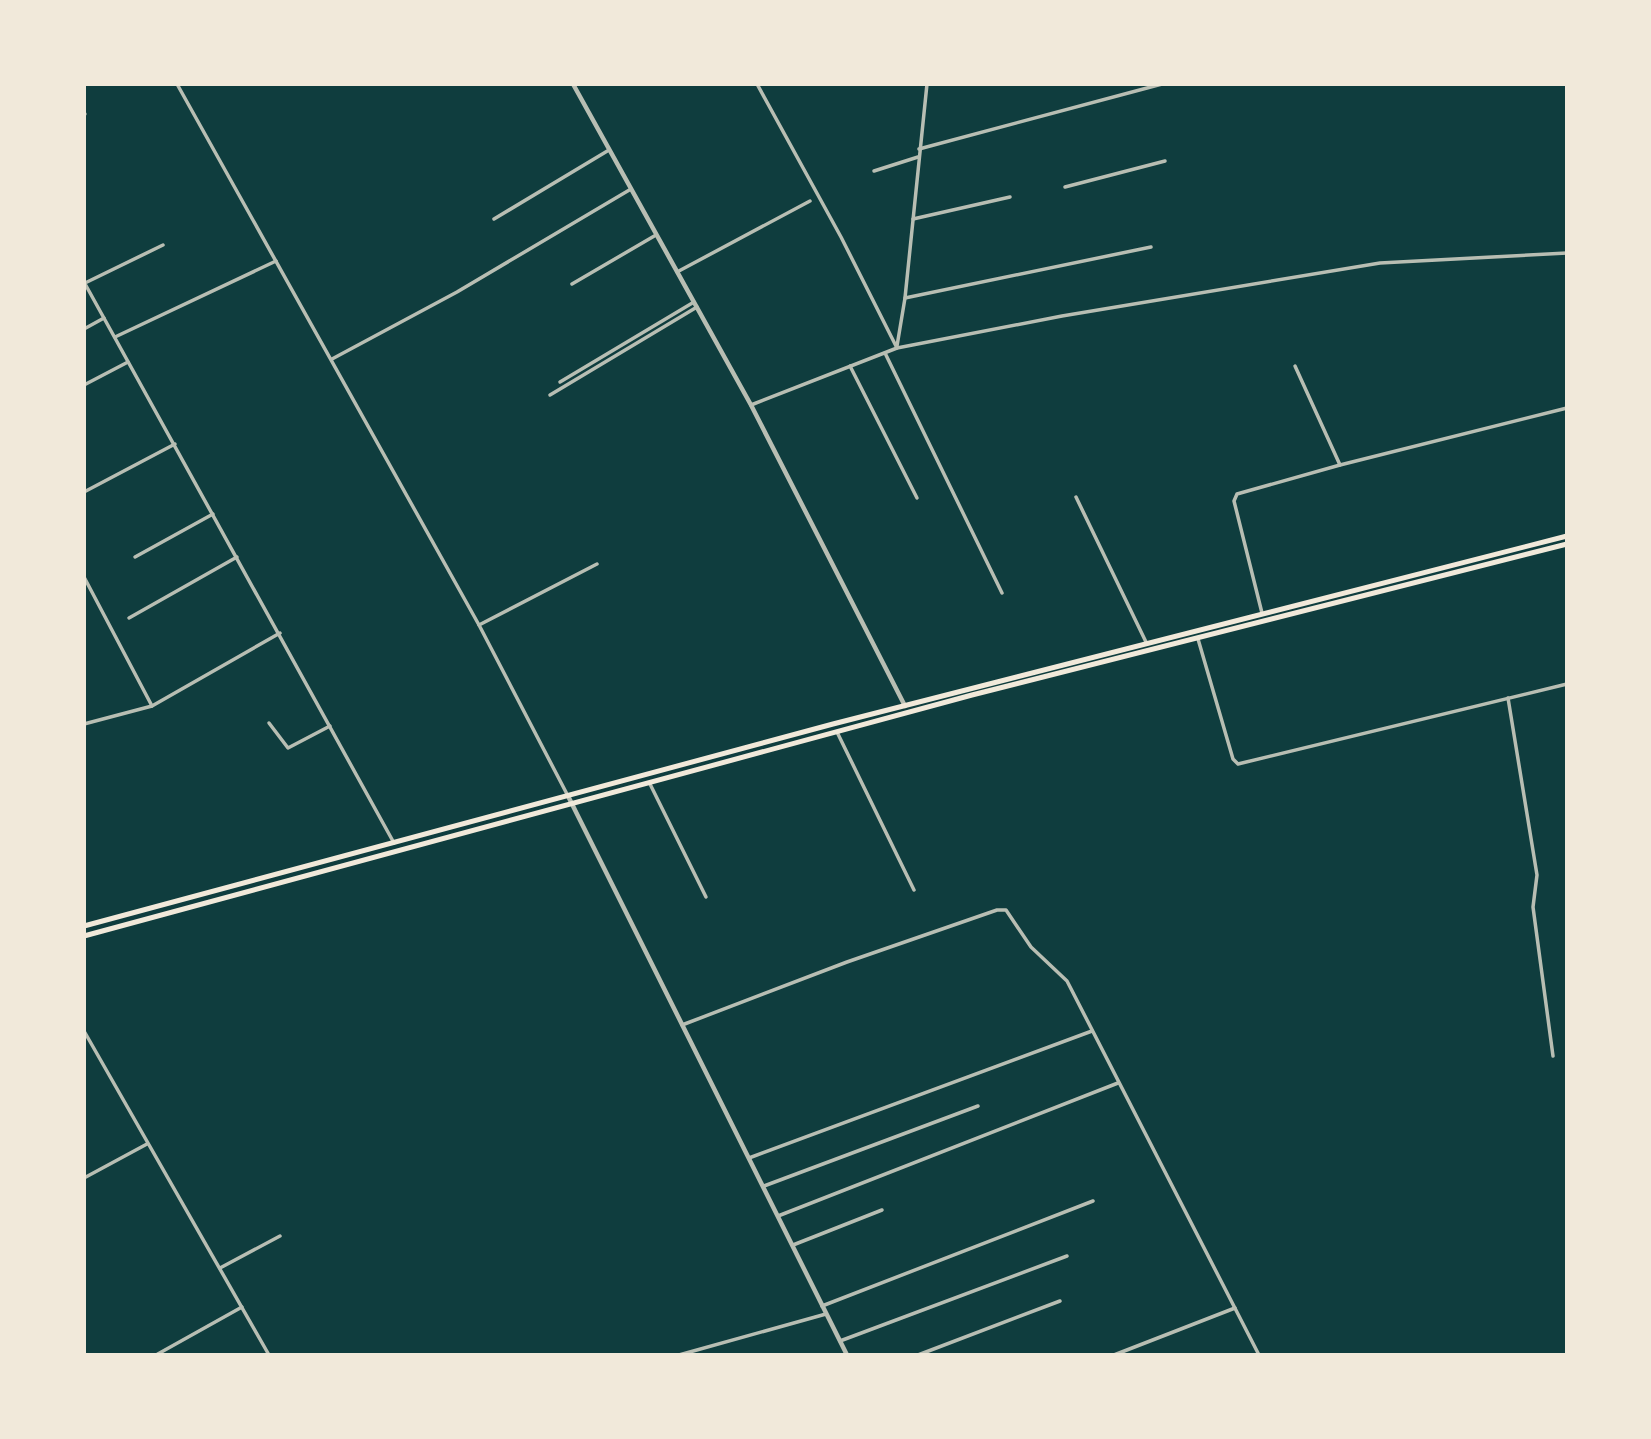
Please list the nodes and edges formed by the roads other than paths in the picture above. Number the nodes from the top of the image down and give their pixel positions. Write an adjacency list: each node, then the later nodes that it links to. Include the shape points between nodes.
1 (177, 84): 21 (street)
2 (573, 84): 7 (street)
3 (757, 84): 30 (street)
4 (928, 84): 6 (street)
5 (1162, 84): 6 (street)
6 (919, 149): 8 (street)
7 (609, 150): 12 (street); 15 (street)
8 (918, 157): 10 (street); 16 (street)
9 (1165, 161): 11 (street)
10 (874, 171)
11 (1065, 187)
12 (631, 190): 17 (street); 32 (street)
13 (1010, 197): 16 (street)
14 (810, 201): 22 (street)
15 (494, 219)
16 (912, 219): 25 (street)
17 (656, 234): 22 (street); 24 (street)
18 (163, 245): 23 (street)
19 (1151, 247): 25 (street)
20 (1567, 253): 30 (street, via 1346,267)
21 (276, 261): 29 (street); 32 (street)
22 (677, 272): 26 (street)
23 (84, 283): 27 (street)
24 (572, 285)
25 (905, 298): 30 (street)
26 (695, 304): 36 (street); 38 (street); 39 (street)
27 (104, 318): 28 (street); 29 (street)
28 (84, 329)
29 (115, 337): 33 (street)
30 (897, 348): 31 (street)
31 (885, 353): 34 (street); 53 (street)
32 (331, 359): 56 (street)
33 (128, 362): 37 (street); 41 (street)
34 (850, 366): 39 (street); 45 (street)
35 (1295, 366): 42 (street)
36 (560, 382)
37 (84, 385)
38 (550, 395)
39 (751, 405): 63 (street)
40 (1567, 408): 42 (street)
41 (176, 444): 43 (street); 46 (street)
42 (1340, 465): 54 (street, via 1234,497)
43 (84, 492)
44 (1076, 497): 59 (street)
45 (916, 498)
46 (214, 514): 49 (street); 50 (street)
47 (1567, 536): 54 (highway)
48 (1567, 544): 58 (highway)
49 (238, 556): 55 (street); 57 (street)
50 (135, 557)
51 (597, 564): 56 (street)
52 (84, 577): 62 (street)
53 (1002, 593)
54 (1262, 613): 59 (highway)
55 (129, 618)
56 (479, 625): 69 (street)
57 (280, 633): 62 (street); 66 (street)
58 (1198, 639): 61 (street, via 1238,764); 67 (highway)
59 (1146, 642): 63 (highway)
60 (1567, 684): 61 (street)
61 (1508, 698): 79 (street, via 1537,875 1533,907)
62 (152, 706): 65 (street)
63 (905, 706): 69 (highway)
64 (269, 723): 66 (street, via 288,748)
65 (84, 724)
66 (330, 726): 71 (street)
67 (837, 732): 68 (highway); 72 (street)
68 (650, 783): 70 (highway); 73 (street)
69 (568, 796): 70 (street); 71 (highway)
70 (571, 804): 75 (highway); 76 (street)
71 (394, 843): 74 (highway)
72 (914, 890)
73 (706, 897)
74 (84, 926)
75 (84, 936)
76 (682, 1025): 78 (street, via 1002,909 1031,947 1067,981); 83 (street)
77 (84, 1031): 82 (street)
78 (1092, 1031): 80 (street); 83 (street)
79 (1553, 1056)
80 (1118, 1083): 88 (street); 96 (street)
81 (978, 1106): 85 (street)
82 (147, 1143): 84 (street); 92 (street)
83 (749, 1158): 85 (street)
84 (84, 1178)
85 (763, 1187): 88 (street)
86 (1093, 1201): 94 (street)
87 (882, 1210): 90 (street)
88 (778, 1216): 90 (street)
89 (280, 1236): 92 (street)
90 (792, 1245): 94 (street)
91 (1067, 1256): 98 (street)
92 (219, 1268): 95 (street)
93 (1060, 1301): 103 (street)
94 (822, 1306): 97 (street)
95 (242, 1307): 99 (street); 100 (street)
96 (1235, 1308): 104 (street); 105 (street)
97 (826, 1314): 98 (street); 101 (street)
98 (840, 1341): 102 (street)
99 (156, 1355)
100 (269, 1355)
101 (678, 1355)
102 (847, 1355)
103 (918, 1355)
104 (1114, 1355)
105 (1259, 1355)

